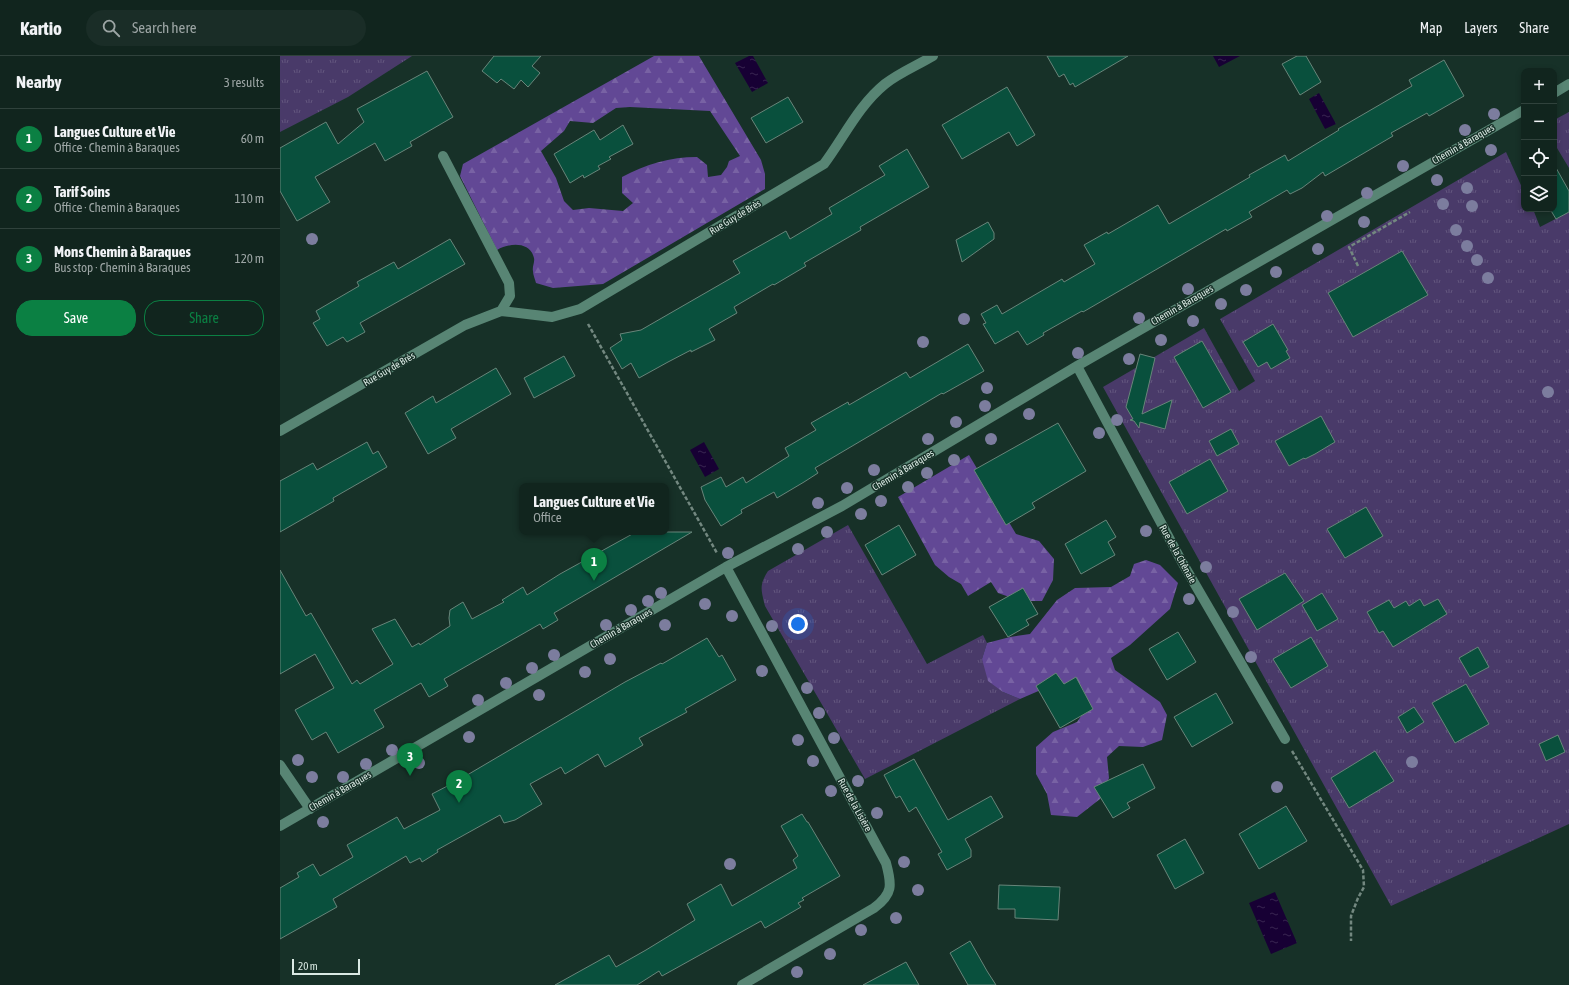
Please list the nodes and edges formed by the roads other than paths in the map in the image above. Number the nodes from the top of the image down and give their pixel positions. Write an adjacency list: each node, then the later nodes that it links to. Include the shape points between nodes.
1 (933, 56): 6 (street, Rue Guy de Brès, via 886,83 864,104 824,164 580,309 552,317)
2 (1569, 84): 3 (street)
3 (1557, 90)
4 (1521, 112): 7 (street, Chemin à Baraques)
5 (443, 156): 6 (street, via 509,283 510,296)
6 (501, 311): 8 (street, Rue Guy de Brès, via 465,325)
7 (1077, 366): 9 (street, Chemin à Baraques, via 842,506); 10 (street, Rue de la Chênaie, via 1182,562)
8 (280, 431)
9 (726, 567): 12 (street, Chemin à Baraques); 14 (street, Rue de la Lisière, via 886,863 890,876 890,889 884,901)
10 (1285, 739)
11 (280, 765): 12 (street)
12 (310, 809): 13 (street, Chemin à Baraques)
13 (280, 826)
14 (742, 985)

